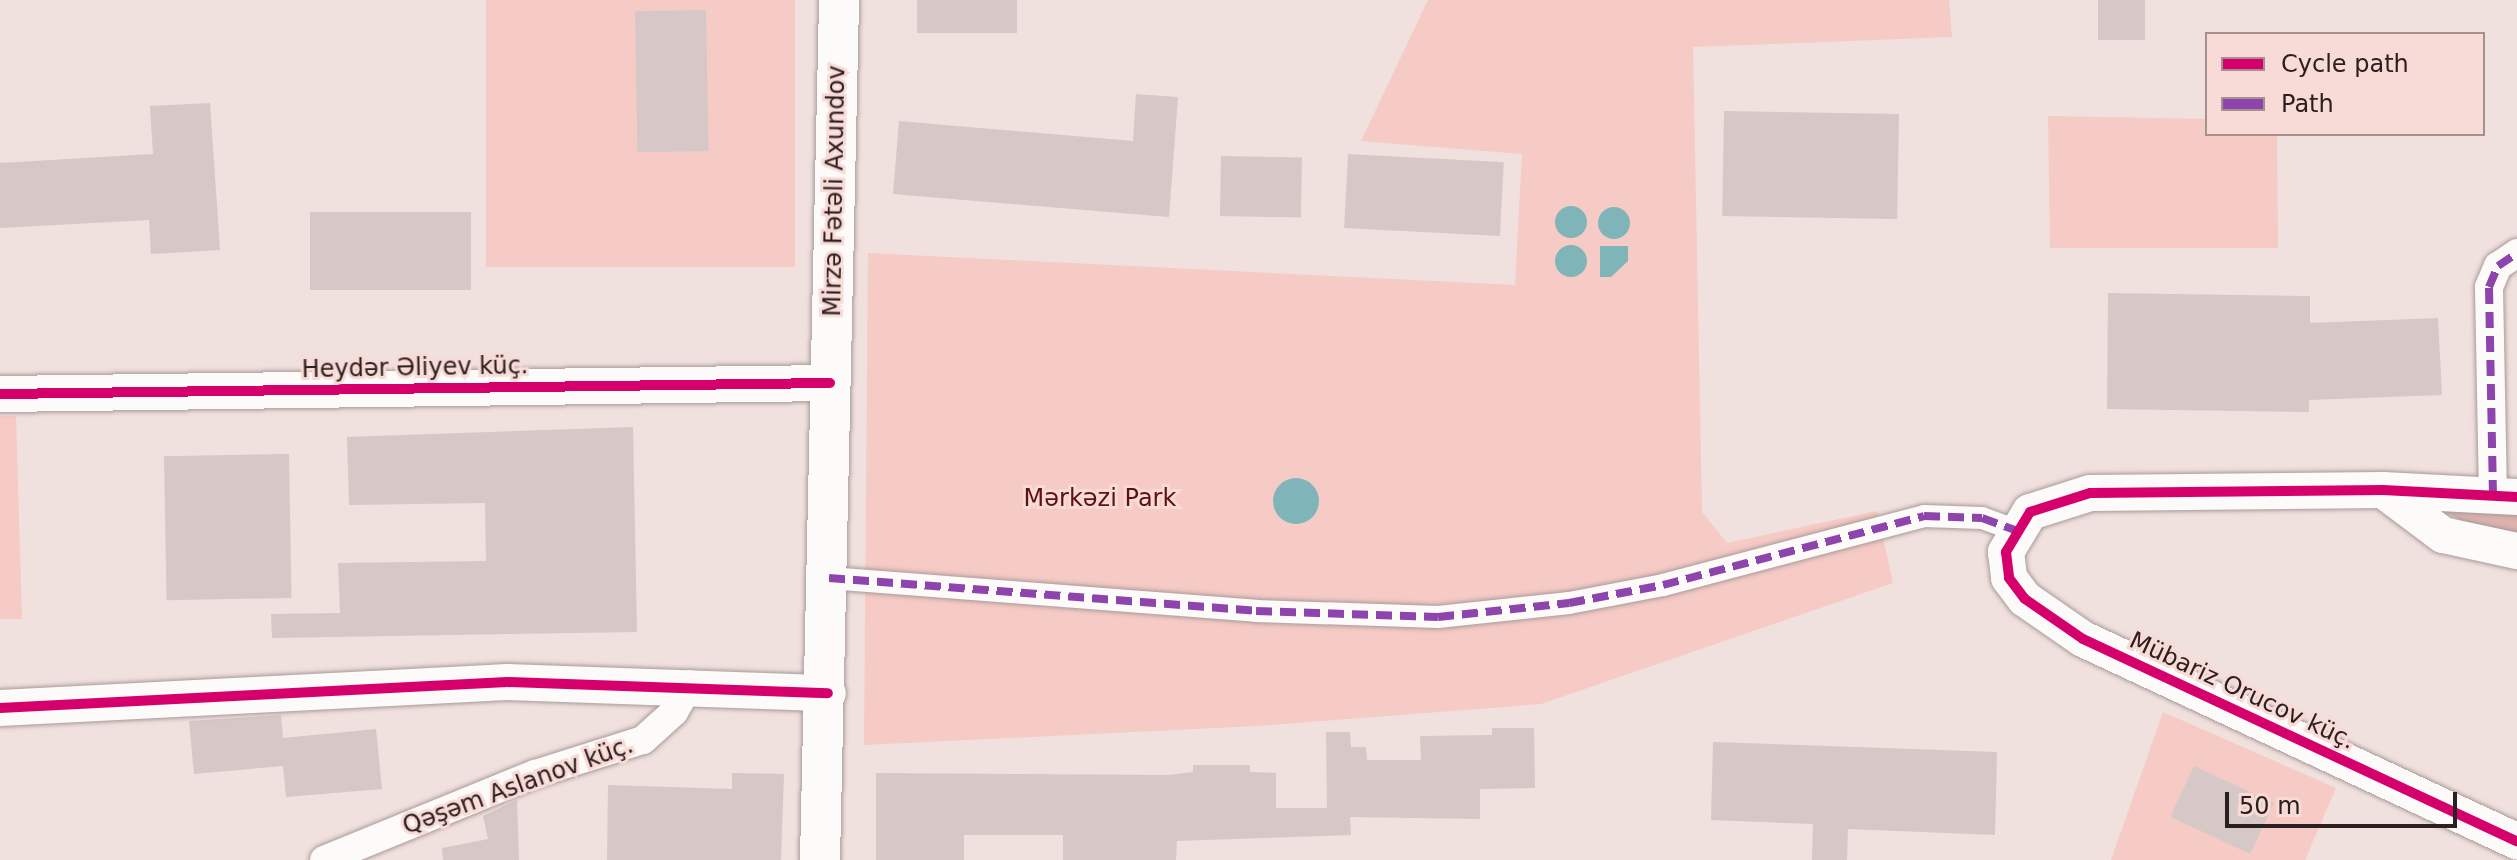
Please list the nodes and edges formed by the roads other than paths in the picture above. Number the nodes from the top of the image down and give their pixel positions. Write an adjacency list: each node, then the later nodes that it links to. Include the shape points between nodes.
1 (839, 0): 3 (main road, Mirzə Fətəli Axundov)
2 (2517, 253): 6 (street, via 2498,266 2489,287)
3 (830, 383): 4 (street, Heydər Əliyev küç.); 9 (main road, Mirzə Fətəli Axundov)
4 (0, 394)
5 (2383, 490): 6 (street); 7 (street, via 2090,493 2053,500 2030,512); 8 (street, via 2443,535)
6 (2505, 496)
7 (2015, 530): 9 (street, via 1982,518 1924,516 1690,579 1569,603 1438,617 1256,611); 13 (street, Mübariz Orucov küç., via 2006,552 2009,578 2049,618)
8 (2517, 551)
9 (829, 578): 11 (main road, Mirzə Fətəli Axundov)
10 (690, 684): 11 (street); 12 (street, via 507,682); 14 (street, Qəşəm Aslanov küç., via 674,712 643,740 524,778)
11 (828, 693): 15 (main road, Mirzə Fətəli Axundov)
12 (0, 708)
13 (2517, 841)
14 (324, 860)
15 (820, 860)

